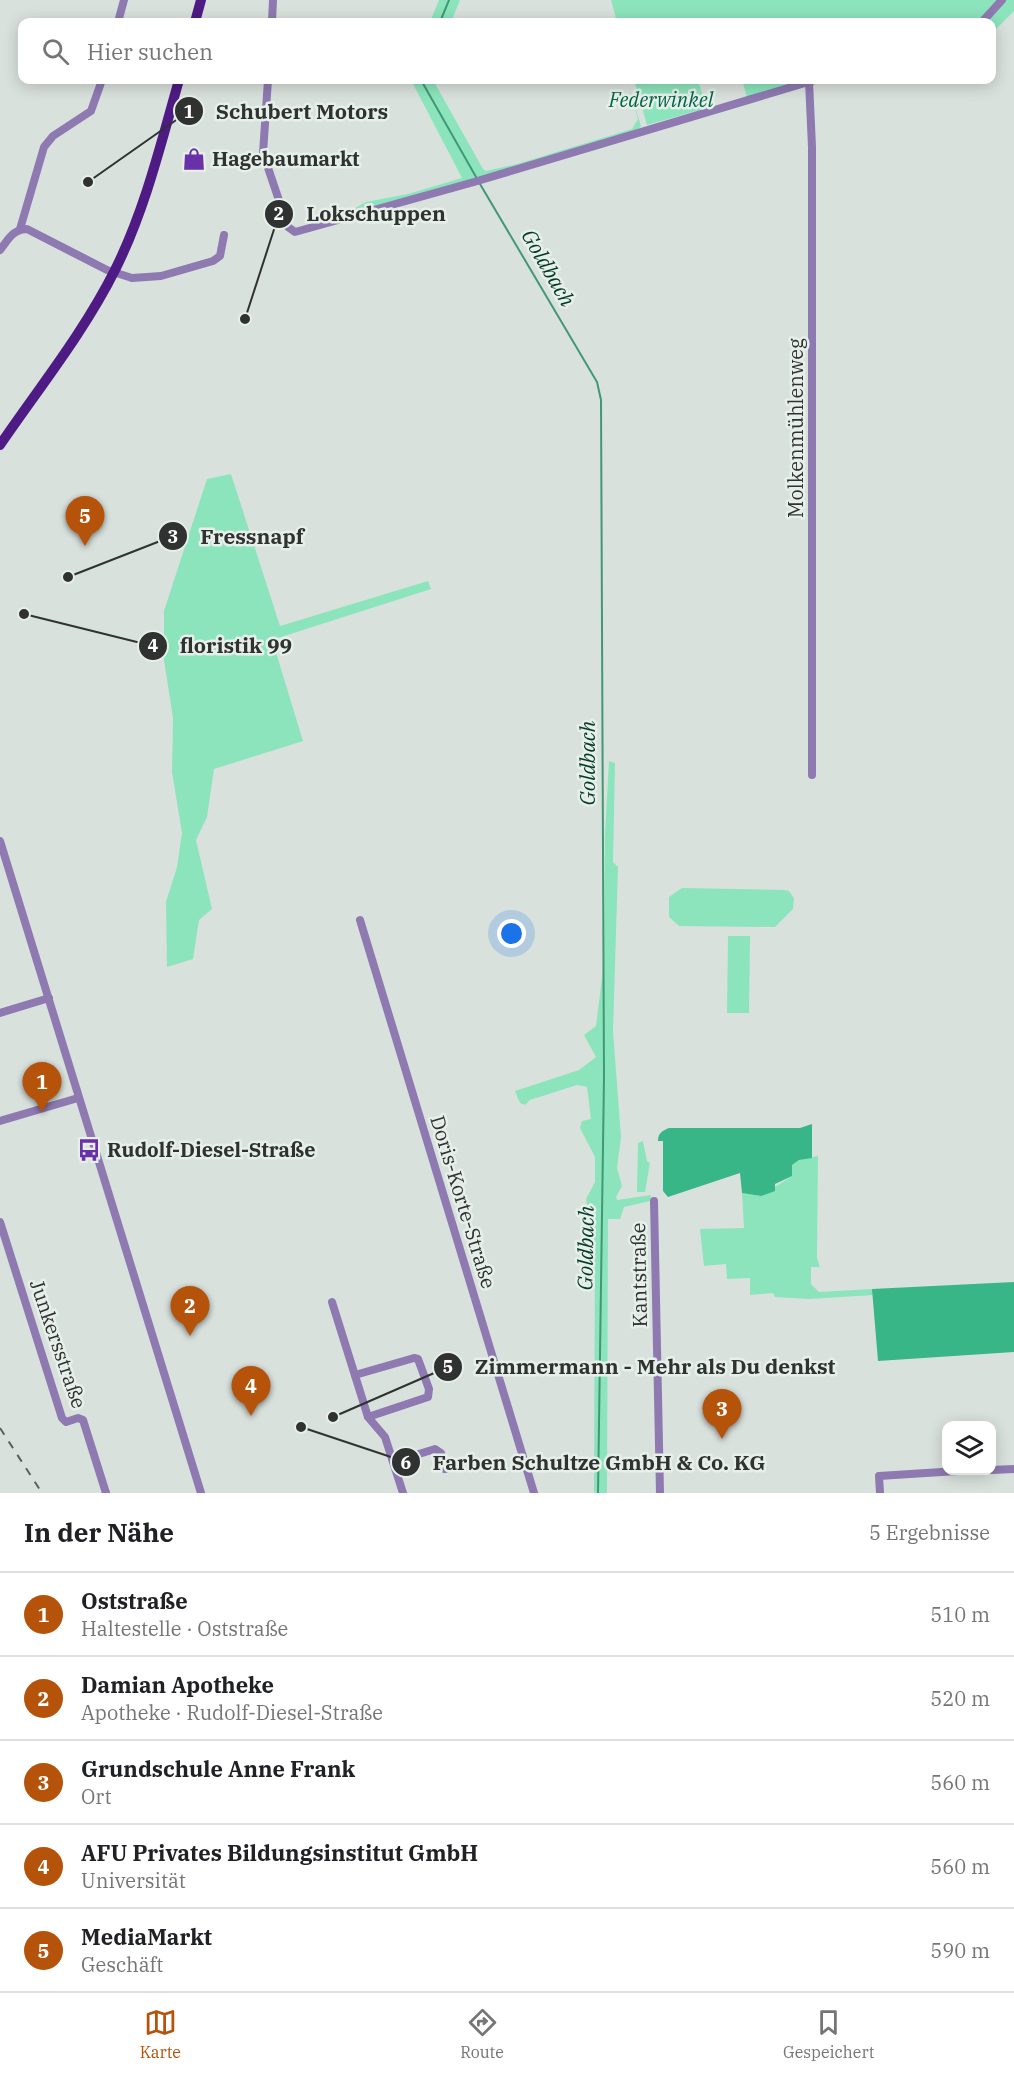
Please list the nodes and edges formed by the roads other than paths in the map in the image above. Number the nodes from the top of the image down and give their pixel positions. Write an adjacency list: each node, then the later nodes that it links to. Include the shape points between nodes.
1 (124, 0): 5 (street)
2 (201, 0): 6 (main road)
3 (273, 0): 7 (street)
4 (1002, 0): 8 (street)
5 (119, 18)
6 (196, 18)
7 (272, 18)
8 (986, 18)
9 (101, 84): 14 (street, via 95,104 85,116 52,135 44,147)
10 (178, 84): 17 (main road, via 150,179)
11 (268, 84): 12 (street, Molkenmühlenweg, via 262,153 288,227 296,232)
12 (799, 84)
13 (812, 84): 19 (street, Molkenmühlenweg)
14 (20, 229): 16 (street); 17 (street)
15 (224, 235): 17 (street, via 220,256 213,261 144,279)
16 (0, 250)
17 (114, 272): 18 (main road)
18 (0, 445)
19 (812, 775)
20 (0, 841): 22 (street)
21 (360, 920): 39 (street, Doris-Korte-Straße)
22 (49, 998): 23 (street); 24 (street)
23 (0, 1013)
24 (78, 1098): 25 (street); 37 (street)
25 (0, 1121)
26 (654, 1201): 40 (street, Kantstraße)
27 (0, 1222): 36 (street, Junkersstraße, via 62,1418 66,1422 83,1420)
28 (332, 1302): 29 (street)
29 (355, 1375): 30 (street); 30 (street, via 414,1358 418,1359 429,1389 428,1397)
30 (368, 1417): 31 (street, via 385,1437)
31 (393, 1462): 32 (street, via 435,1449 441,1453); 38 (street)
32 (445, 1469)
33 (1014, 1469): 34 (street)
34 (996, 1470)
35 (942, 1472): 41 (street, via 879,1476)
36 (106, 1493)
37 (201, 1493)
38 (403, 1493)
39 (534, 1493)
40 (660, 1493)
41 (880, 1493)

